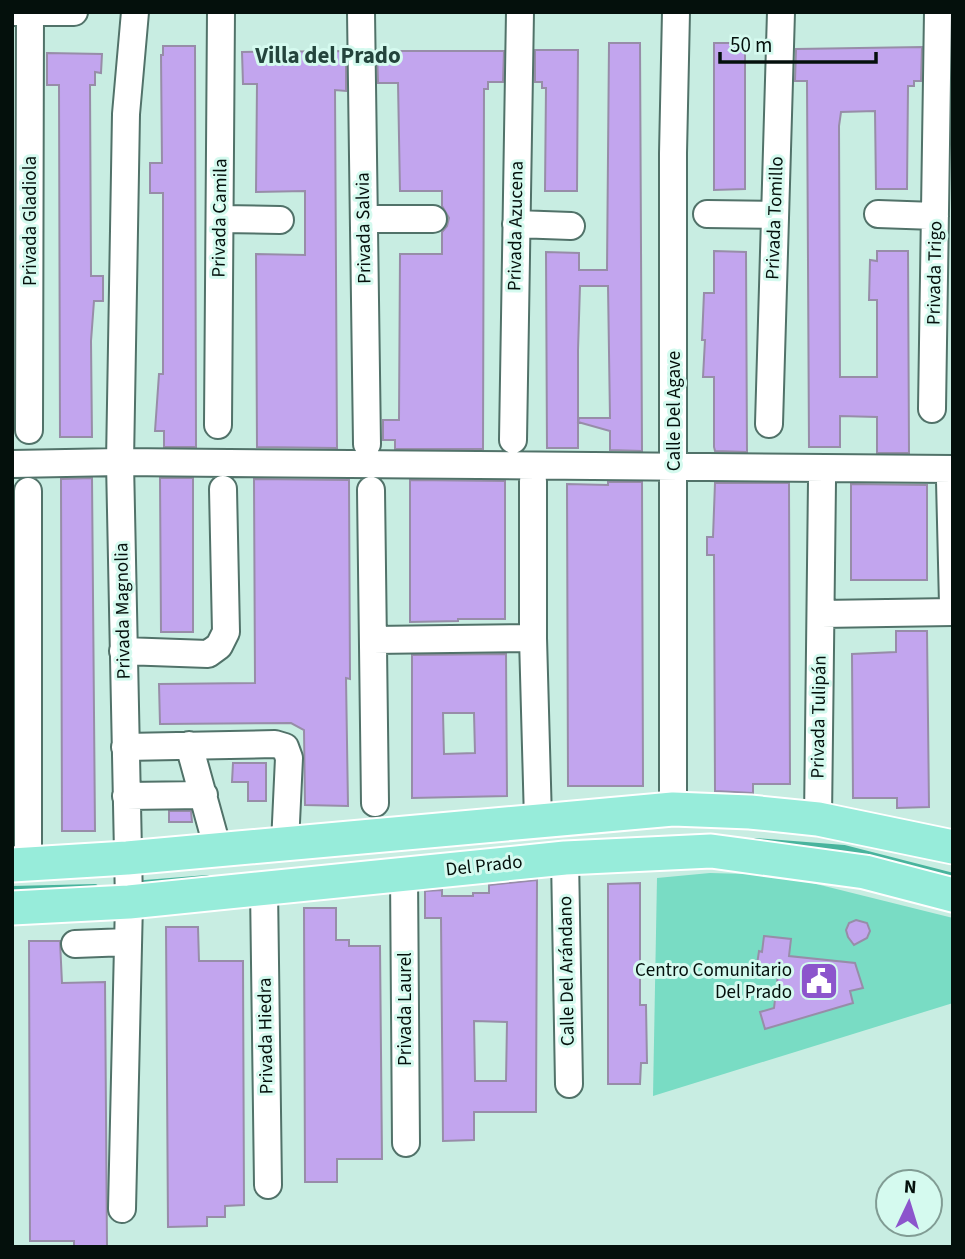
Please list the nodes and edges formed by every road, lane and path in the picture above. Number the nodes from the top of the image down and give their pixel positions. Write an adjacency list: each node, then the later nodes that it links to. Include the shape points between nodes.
1 (12, 12): 10 (street)
2 (74, 12): 10 (street)
3 (135, 12): 28 (street, Privada Magnolia, via 126,114)
4 (221, 12): 15 (street, Privada Camila)
5 (361, 12): 16 (street, Privada Salvia)
6 (520, 12): 19 (street, Privada Azucena)
7 (676, 12): 30 (street, Calle Del Agave)
8 (781, 12): 13 (street, Privada Tomillo)
9 (938, 12): 14 (street, Privada Trigo)
10 (30, 13): 21 (street, Privada Gladiola)
11 (707, 214): 13 (street)
12 (878, 214): 14 (street)
13 (775, 215): 23 (street, Privada Tomillo)
14 (936, 216): 22 (street, Privada Trigo)
15 (220, 219): 18 (street); 24 (street, Privada Camila)
16 (364, 219): 17 (street); 27 (street, Privada Salvia)
17 (433, 219)
18 (280, 220)
19 (516, 224): 20 (street); 26 (street, Privada Azucena)
20 (571, 226)
21 (21, 276): 25 (street, Privada Gladiola)
22 (932, 409)
23 (769, 424)
24 (218, 425)
25 (29, 430)
26 (513, 440)
27 (367, 444)
28 (120, 462): 29 (street); 30 (street); 42 (street, Privada Magnolia)
29 (12, 464)
30 (674, 466): 31 (street); 49 (street, Calle Del Agave)
31 (951, 475): 37 (street)
32 (533, 481): 40 (street)
33 (822, 481): 39 (street, Privada Tulipán)
34 (222, 489): 42 (street, via 226,632 219,646 208,654)
35 (371, 490): 41 (street)
36 (28, 491): 45 (street)
37 (953, 604)
38 (953, 612): 39 (street)
39 (821, 614): 50 (street, Privada Tulipán)
40 (533, 639): 41 (street); 51 (street)
41 (373, 640): 48 (street)
42 (123, 650): 44 (street, Privada Magnolia)
43 (189, 746): 44 (street); 46 (street); 52 (street, via 285,747 289,758)
44 (125, 747): 47 (street, Privada Magnolia)
45 (20, 753): 57 (street)
46 (204, 795): 47 (street); 54 (street)
47 (126, 796): 55 (street, Privada Magnolia)
48 (375, 803)
49 (673, 809): 50 (main road, Del Prado); 51 (main road, Del Prado)
50 (818, 819): 53 (main road, Del Prado)
51 (538, 820): 52 (main road, Del Prado)
52 (285, 844): 54 (main road, Del Prado)
53 (953, 847)
54 (218, 850): 55 (main road, Del Prado)
55 (127, 858): 57 (main road, Del Prado); 61 (street, Privada Magnolia)
56 (565, 858): 58 (main road, Del Prado); 60 (main road, Del Prado, via 711,851 865,872); 65 (street, Calle Del Arándano)
57 (20, 865)
58 (404, 874): 59 (main road, Del Prado); 66 (street, Privada Laurel)
59 (264, 888): 61 (main road, Del Prado); 67 (street, Privada Hiedra)
60 (953, 895)
61 (129, 902): 62 (main road, Del Prado); 63 (street, Privada Magnolia)
62 (12, 908)
63 (128, 942): 64 (street); 68 (street, Privada Magnolia)
64 (75, 944)
65 (569, 1084)
66 (406, 1143)
67 (268, 1185)
68 (122, 1209)

